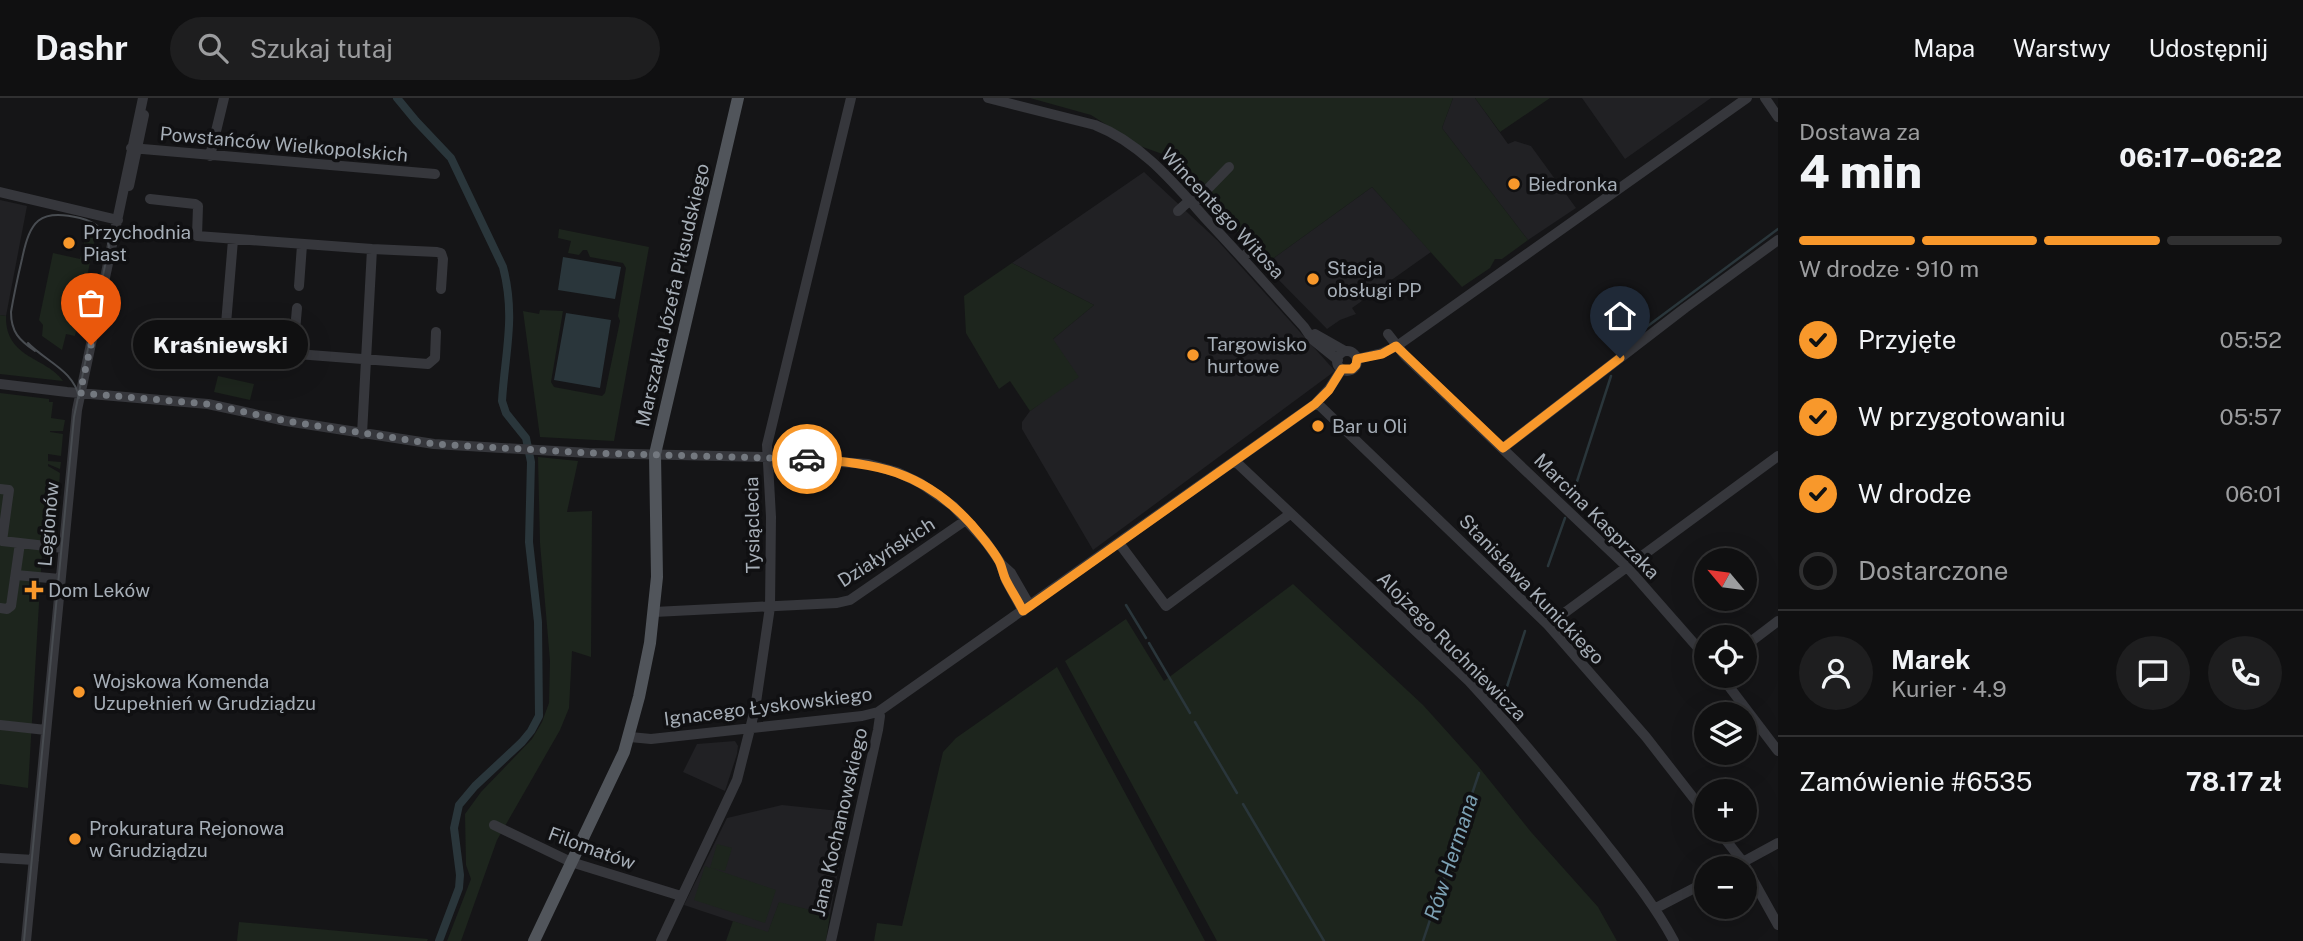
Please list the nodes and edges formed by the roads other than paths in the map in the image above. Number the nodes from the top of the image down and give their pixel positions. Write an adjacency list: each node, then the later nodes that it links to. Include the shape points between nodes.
1 (145, 98): 9 (street, Legionów)
2 (224, 98): 10 (street)
3 (738, 98): 45 (main road, Marszałka Józefa Piłsudskiego)
4 (851, 98): 47 (street, Tysiąclecia, via 771,427)
5 (988, 98): 15 (street, Wincentego Witosa, via 1109,131 1158,167)
6 (1746, 98): 33 (street)
7 (1765, 98): 8 (street)
8 (1778, 117)
9 (134, 149): 10 (street, Powstańców Wielkopolskich); 18 (street, Legionów)
10 (210, 156): 12 (street, Powstańców Wielkopolskich)
11 (1229, 167): 15 (street)
12 (435, 174)
13 (0, 192): 18 (street)
14 (150, 199): 20 (street, via 195,204 197,236)
15 (1191, 202): 16 (street); 19 (street, Wincentego Witosa)
16 (1178, 211)
17 (1224, 217): 19 (street)
18 (118, 220): 41 (street, Legionów)
19 (1213, 226): 25 (street, Wincentego Witosa)
20 (233, 240): 22 (street); 34 (street)
21 (1778, 240): 44 (street)
22 (302, 245): 24 (street); 26 (street)
23 (1252, 248): 25 (street)
24 (372, 250): 27 (street, via 441,253); 38 (street)
25 (1242, 258): 29 (street, Wincentego Witosa)
26 (299, 286)
27 (441, 289)
28 (298, 308): 36 (street)
29 (1304, 327): 35 (street, Wincentego Witosa); 39 (street, Wincentego Witosa)
30 (436, 332): 38 (street, via 432,362)
31 (1388, 334): 33 (street, Marcina Kasprzaka)
32 (165, 344): 34 (street)
33 (1396, 346): 37 (street); 44 (street, Marcina Kasprzaka)
34 (224, 348): 36 (street)
35 (1345, 351): 37 (street); 39 (street, via 1340,354)
36 (293, 354): 38 (street)
37 (1357, 359): 39 (street, via 1352,369)
38 (366, 360): 43 (street)
39 (1340, 365): 42 (street, Ignacego Łyskowskiego, via 1329,390)
40 (0, 384): 41 (street)
41 (80, 393): 43 (street, via 208,404); 54 (street, Legionów)
42 (1317, 403): 48 (street, Ignacego Łyskowskiego); 63 (street, Stanisława Kunickiego)
43 (362, 434): 45 (street, via 434,444)
44 (1503, 448): 55 (street, Marcina Kasprzaka)
45 (655, 454): 47 (street); 61 (main road, Marszałka Józefa Piłsudskiego)
46 (1778, 456): 55 (street)
47 (768, 457): 51 (street, via 853,461 897,472 936,493); 58 (street, Tysiąclecia)
48 (1235, 461): 50 (street, Alojzego Ruchniewicza); 53 (street, Ignacego Łyskowskiego)
49 (0, 489): 52 (street, via 9,490 2,541)
50 (1290, 514): 53 (street, via 1166,606); 85 (street, Alojzego Ruchniewicza, via 1469,681)
51 (966, 520): 58 (street, Działyńskich, via 850,600); 60 (street, via 1000,562 1006,580)
52 (20, 543): 54 (street); 56 (street)
53 (1119, 543): 60 (street, Ignacego Łyskowskiego)
54 (63, 548): 57 (street, Legionów)
55 (1627, 567): 63 (street); 65 (street, Marcina Kasprzaka)
56 (16, 575): 57 (street); 59 (street, via 11,606)
57 (60, 579): 70 (street, Legionów)
58 (770, 607): 61 (street, Działyńskich); 69 (street, Tysiąclecia)
59 (0, 608)
60 (1027, 608): 67 (street, Ignacego Łyskowskiego)
61 (654, 612): 71 (main road, Marszałka Józefa Piłsudskiego)
62 (1778, 621): 64 (street)
63 (1548, 625): 73 (street, Stanisława Kunickiego)
64 (1757, 637)
65 (1694, 643)
66 (1730, 688): 72 (street)
67 (878, 712): 69 (street, Ignacego Łyskowskiego); 90 (street, Jana Kochanowskiego, via 877,736)
68 (0, 725): 70 (street)
69 (750, 729): 71 (street, Ignacego Łyskowskiego); 84 (street, Tysiąclecia, via 737,780)
70 (46, 730): 80 (street, Legionów)
71 (630, 737): 81 (main road, Marszałka Józefa Piłsudskiego)
72 (1778, 751)
73 (1694, 799)
74 (494, 825): 81 (street, Filomatów)
75 (1728, 842): 77 (street)
76 (1778, 843): 78 (street)
77 (1739, 856)
78 (1755, 856)
79 (0, 858): 80 (street)
80 (34, 860): 87 (street, Legionów)
81 (571, 862): 84 (street, Filomatów); 88 (main road, Marszałka Józefa Piłsudskiego)
82 (1757, 886): 86 (street)
83 (1694, 888): 85 (street)
84 (681, 896): 89 (street, Tysiąclecia)
85 (1656, 908): 91 (street, Alojzego Ruchniewicza)
86 (1778, 925)
87 (26, 941)
88 (534, 941)
89 (661, 941)
90 (831, 941)
91 (1674, 941)

